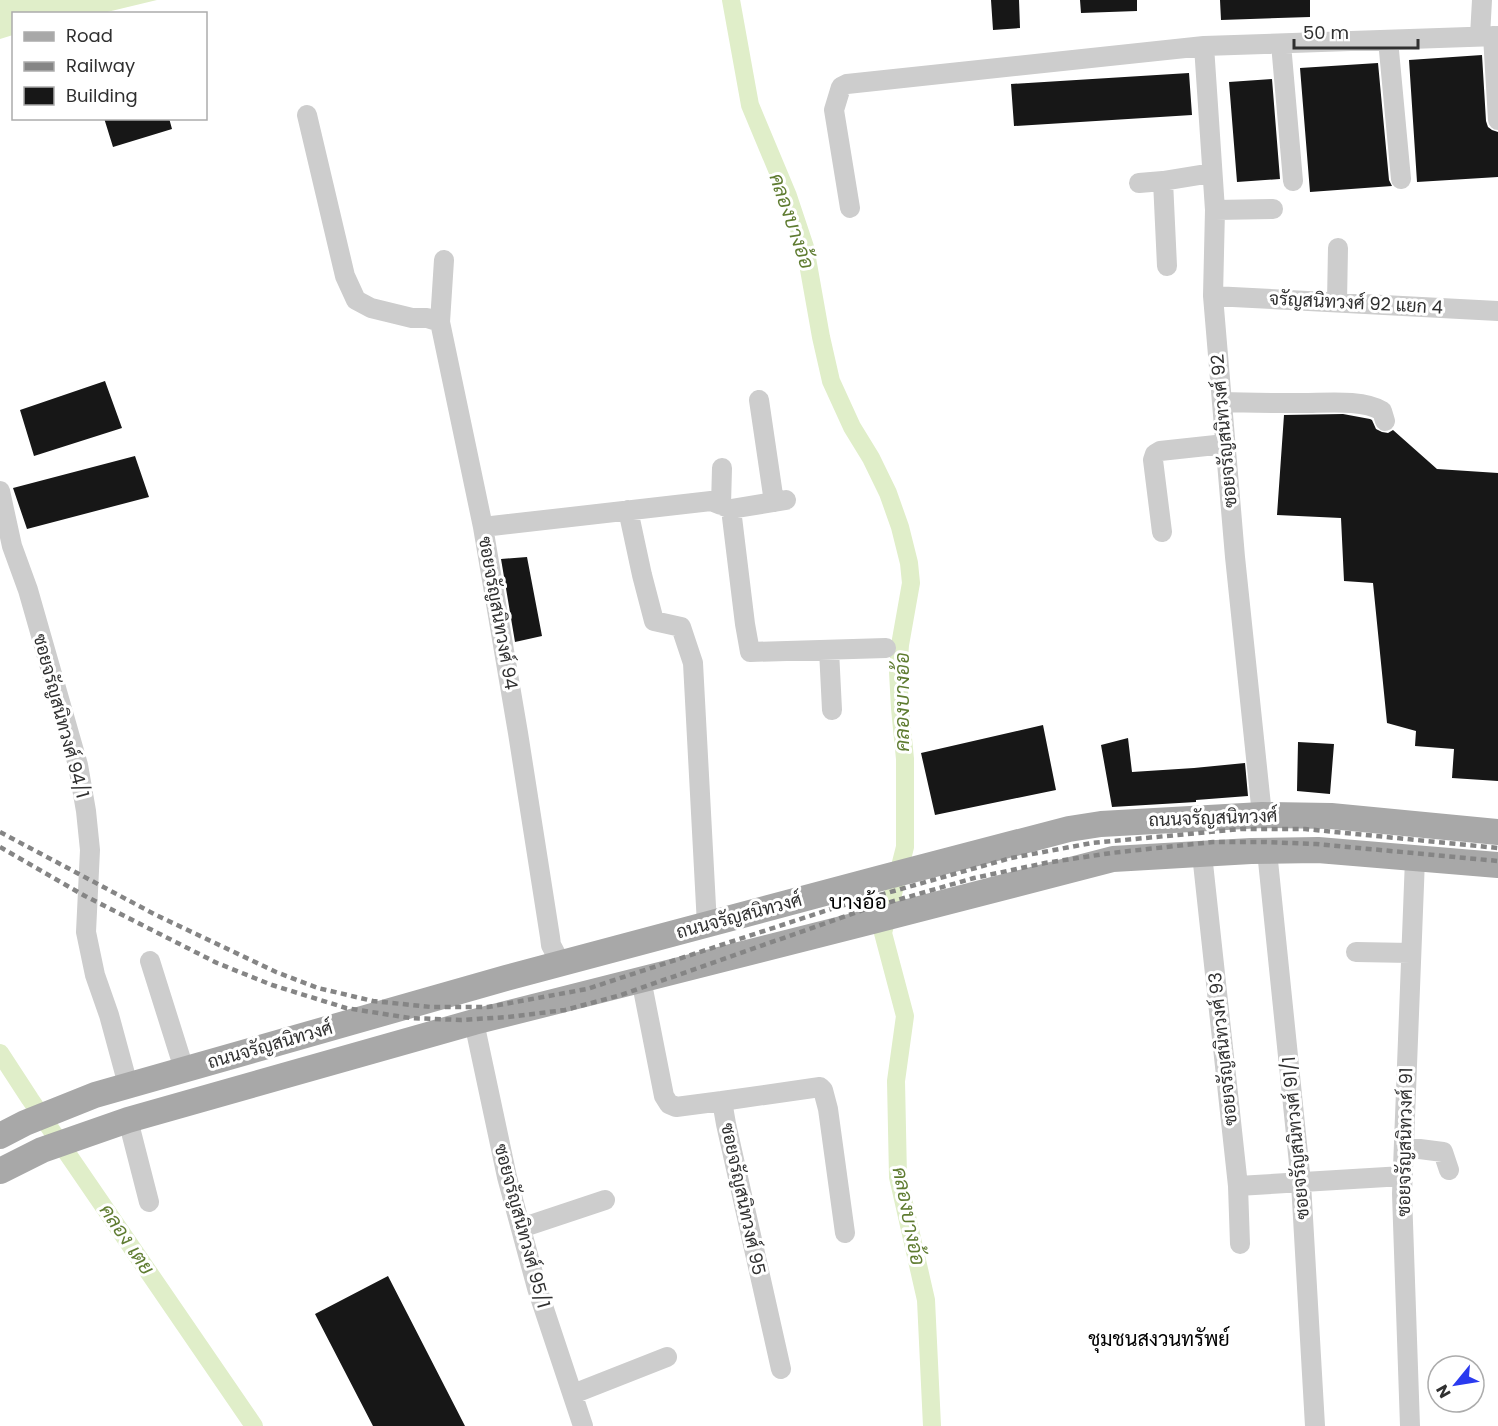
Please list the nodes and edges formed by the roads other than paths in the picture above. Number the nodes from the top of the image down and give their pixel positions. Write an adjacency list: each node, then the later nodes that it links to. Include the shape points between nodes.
1 (1482, 0): 2 (street)
2 (1490, 36): 3 (street); 7 (street)
3 (1388, 40): 4 (street); 9 (street)
4 (1281, 44): 5 (street); 11 (street)
5 (1204, 46): 8 (street, ซอยจรัญสนิทวงศ์ 92); 13 (street, via 847,84 841,87 834,110)
6 (307, 115): 22 (street, via 345,276 356,300 371,308)
7 (1498, 120)
8 (1212, 173): 10 (street); 15 (street, ซอยจรัญสนิทวงศ์ 92)
9 (1401, 179)
10 (1163, 181): 12 (street); 18 (street)
11 (1293, 182)
12 (1139, 183)
13 (850, 208)
14 (1273, 209): 15 (street)
15 (1215, 210): 19 (street, ซอยจรัญสนิทวงศ์ 92)
16 (1338, 248): 20 (street)
17 (444, 260): 22 (street, ซอยจรัญสนิทวงศ์ 94)
18 (1167, 266)
19 (1213, 296): 20 (street, จรัญสนิทวงศ์ 92 แยก 4); 24 (street, ซอยจรัญสนิทวงศ์ 92)
20 (1337, 302): 21 (street, จรัญสนิทวงศ์ 92 แยก 4)
21 (1498, 311)
22 (440, 322): 31 (street, ซอยจรัญสนิทวงศ์ 94)
23 (759, 400): 29 (street, via 780,501)
24 (1222, 402): 25 (street, via 1366,405 1382,411); 26 (street, ซอยจรัญสนิทวงศ์ 92)
25 (1386, 421)
26 (1225, 444): 32 (street, via 1155,454); 37 (street, ซอยจรัญสนิทวงศ์ 92)
27 (722, 468): 29 (street)
28 (0, 491): 33 (street, ซอยจรัญสนิทวงศ์ 94/1)
29 (726, 507): 30 (street, via 711,501); 35 (street, via 750,652)
30 (628, 510): 31 (street); 43 (street, via 654,621 681,627 693,663)
31 (483, 527): 48 (street, ซอยจรัญสนิทวงศ์ 94, via 551,945)
32 (1162, 532)
33 (7, 555): 53 (street, ซอยจรัญสนิทวงศ์ 94/1, via 28,591 78,765 90,850 86,932)
34 (886, 648): 35 (street)
35 (830, 650): 36 (street)
36 (832, 710)
37 (1262, 815): 38 (main road, ถนนจรัญสนิทวงศ์, via 1331,816); 43 (main road, ถนนจรัญสนิทวงศ์, via 1101,824 1062,831)
38 (1498, 832)
39 (1267, 851): 40 (main road, ถนนจรัญสนิทวงศ์); 41 (main road, ถนนจรัญสนิทวงศ์, via 1318,850); 61 (street, ซอยจรัญสนิทวงศ์ 91/1)
40 (1202, 854): 49 (main road, ถนนจรัญสนิทวงศ์, via 1113,859); 62 (street, ซอยจรัญสนิทวงศ์ 93)
41 (1415, 859): 42 (main road, ถนนจรัญสนิทวงศ์); 46 (street, ซอยจรัญสนิทวงศ์ 91)
42 (1498, 865)
43 (707, 925): 44 (main road, ถนนจรัญสนิทวงศ์)
44 (635, 944): 48 (main road, ถนนจรัญสนิทวงศ์); 49 (main road)
45 (1356, 951): 46 (street)
46 (1411, 953): 57 (street, ซอยจรัญสนิทวงศ์ 91)
47 (150, 961): 52 (street)
48 (561, 964): 50 (main road); 52 (main road, ถนนจรัญสนิทวงศ์)
49 (641, 979): 50 (main road, ถนนจรัญสนิทวงศ์); 54 (street, ซอยจรัญสนิทวงศ์ 95, via 664,1096 669,1104 676,1107)
50 (570, 998): 51 (main road, ถนนจรัญสนิทวงศ์)
51 (474, 1022): 55 (main road, ถนนจรัญสนิทวงศ์); 65 (street, ซอยจรัญสนิทวงศ์ 95/1)
52 (184, 1069): 53 (main road, ถนนจรัญสนิทวงศ์)
53 (128, 1085): 56 (main road, ถนนจรัญสนิทวงศ์, via 76,1102)
54 (722, 1101): 66 (street, via 820,1087 824,1090); 69 (street, ซอยจรัญสนิทวงศ์ 95)
55 (128, 1120): 59 (main road, ถนนจรัญสนิทวงศ์, via 42,1150); 64 (street)
56 (0, 1136)
57 (1404, 1147): 58 (street, via 1443,1152); 60 (street, ซอยจรัญสนิทวงศ์ 91)
58 (1449, 1170)
59 (0, 1171)
60 (1403, 1176): 61 (street); 73 (street, ซอยจรัญสนิทวงศ์ 91)
61 (1301, 1183): 62 (street); 72 (street, ซอยจรัญสนิทวงศ์ 91/1)
62 (1238, 1186): 67 (street, ซอยจรัญสนิทวงศ์ 93)
63 (605, 1200): 65 (street)
64 (149, 1202)
65 (521, 1228): 70 (street, ซอยจรัญสนิทวงศ์ 95/1)
66 (845, 1233)
67 (1240, 1244)
68 (667, 1357): 70 (street)
69 (781, 1369)
70 (573, 1394): 71 (street, ซอยจรัญสนิทวงศ์ 95/1)
71 (583, 1426)
72 (1315, 1426)
73 (1410, 1426)

